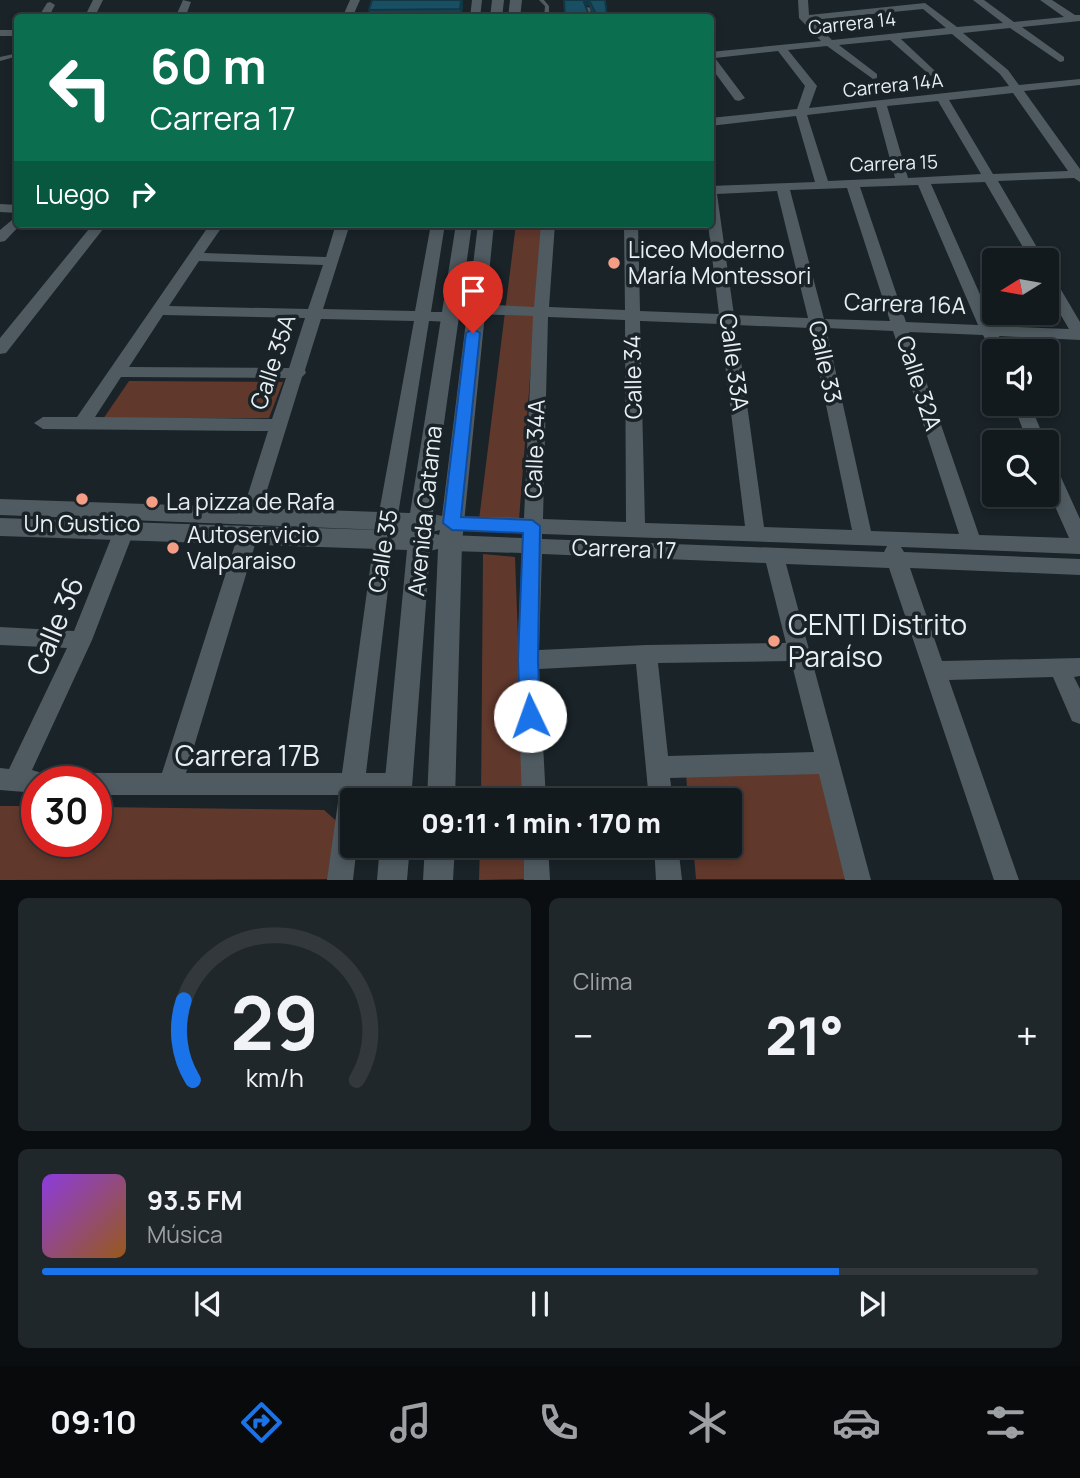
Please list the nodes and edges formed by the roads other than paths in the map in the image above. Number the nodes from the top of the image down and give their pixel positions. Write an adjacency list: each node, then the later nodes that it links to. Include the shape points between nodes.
1 (803, 0): 11 (street)
2 (978, 0): 13 (street)
3 (1045, 0): 12 (street)
4 (186, 2): 9 (street)
5 (921, 3): 11 (street); 14 (street)
6 (50, 5): 8 (street)
7 (588, 8): 10 (lane)
8 (45, 14)
9 (182, 14)
10 (590, 14)
11 (804, 18): 16 (street)
12 (1077, 20): 13 (street, Carrera 14)
13 (1012, 24): 14 (street, Carrera 14); 19 (street)
14 (956, 30): 15 (street, Carrera 14); 24 (street, via 1004,72)
15 (893, 37): 16 (street, Carrera 14); 21 (street)
16 (829, 43): 17 (street, Carrera 14); 22 (street)
17 (781, 48): 18 (street, Carrera 14); 28 (street, via 810,86)
18 (714, 56)
19 (1060, 59)
20 (714, 63): 26 (street)
21 (931, 73)
22 (873, 76)
23 (1080, 82): 24 (street, Carrera 14A)
24 (1015, 90): 25 (street, Carrera 14A); 30 (street)
25 (942, 97): 27 (street, Carrera 14A); 31 (street)
26 (739, 98)
27 (881, 104): 28 (street, Carrera 14A); 33 (street)
28 (803, 106): 29 (street, Carrera 14A); 35 (street)
29 (714, 121)
30 (1079, 176): 31 (street, Carrera 15)
31 (991, 178): 32 (street, Carrera 15); 49 (street)
32 (923, 181): 33 (street, Carrera 15); 63 (street)
33 (903, 182): 34 (street, Carrera 15)
34 (852, 184): 35 (street, Carrera 15); 62 (street, Calle 32A)
35 (823, 185): 36 (street, Carrera 15)
36 (783, 187): 37 (street, Carrera 15); 61 (street, Calle 33)
37 (714, 190)
38 (714, 219): 60 (street, Calle 33A)
39 (14, 223): 48 (street)
40 (97, 228): 66 (street)
41 (214, 228): 50 (street)
42 (342, 228): 51 (street, Calle 35A)
43 (437, 228): 57 (street, Calle 35)
44 (463, 228): 59 (main road, Avenida Catama)
45 (486, 228): 53 (main road, Avenida Catama)
46 (548, 228): 55 (street, Calle 34A)
47 (631, 228): 58 (street, Calle 34)
48 (0, 238)
49 (1031, 248)
50 (196, 257): 51 (street); 54 (street)
51 (332, 261): 56 (street, Calle 35A)
52 (1059, 298): 64 (street)
53 (476, 309): 55 (street, Carrera 16A); 80 (main road, Avenida Catama)
54 (158, 310): 56 (street); 67 (street)
55 (541, 312): 58 (street, Carrera 16A); 82 (street, Calle 34A)
56 (317, 314): 57 (street); 68 (street, Calle 35A)
57 (423, 316): 59 (street); 76 (street, Calle 35)
58 (632, 316): 60 (street, Carrera 16A); 77 (street, Calle 34)
59 (450, 317): 79 (main road, Avenida Catama)
60 (728, 320): 61 (street, Carrera 16A); 81 (street, Calle 33A)
61 (817, 323): 62 (street, Carrera 16A); 83 (street, Calle 33)
62 (900, 327): 63 (street, Carrera 16A); 85 (street, Calle 32A)
63 (988, 330): 64 (street, Carrera 16A); 65 (street)
64 (1080, 334)
65 (992, 339)
66 (0, 349)
67 (114, 372): 68 (street); 70 (street)
68 (298, 373): 71 (street, Calle 35A)
69 (43, 423): 70 (street)
70 (82, 423): 71 (street)
71 (280, 425): 74 (street, Calle 35A)
72 (1059, 493): 84 (street)
73 (0, 507): 74 (main road, Carrera 17)
74 (249, 526): 76 (main road, Carrera 17); 78 (main road, Carrera 17); 103 (street, Calle 35A)
75 (0, 527): 78 (main road, Carrera 17)
76 (386, 530): 79 (main road, Carrera 17); 102 (street, Calle 35)
77 (636, 530): 81 (street, Carrera 17); 82 (street, Carrera 17)
78 (124, 531): 91 (street, Calle 36)
79 (420, 532): 80 (main road, Carrera 17); 105 (main road, Avenida Catama)
80 (451, 533): 82 (street, Carrera 17); 106 (main road, Avenida Catama)
81 (756, 535): 83 (street, Carrera 17)
82 (531, 536): 88 (street, Carrera 17); 94 (street, Calle 34A)
83 (863, 538): 87 (street, Carrera 17)
84 (1080, 540)
85 (972, 542): 86 (street, Carrera 17); 87 (street, Carrera 17)
86 (1080, 546)
87 (893, 550): 88 (street, Carrera 17); 89 (street, Carrera 17); 96 (street)
88 (774, 555): 92 (street)
89 (1080, 567)
90 (0, 636): 91 (street)
91 (81, 639): 100 (street, Calle 36)
92 (799, 652): 93 (street); 98 (street)
93 (646, 653): 94 (street); 99 (street)
94 (528, 660): 107 (street, Calle 34A)
95 (1069, 667): 96 (street); 97 (street)
96 (935, 671): 119 (street)
97 (1080, 714)
98 (828, 763): 99 (street); 118 (street)
99 (658, 767): 108 (street)
100 (18, 781)
101 (112, 784): 103 (street, Carrera 17B)
102 (350, 785): 103 (street, Carrera 17B); 104 (street, Carrera 17B); 113 (street, Calle 35)
103 (170, 786)
104 (371, 788)
105 (398, 788)
106 (441, 788)
107 (533, 788)
108 (660, 788)
109 (394, 858): 114 (main road)
110 (440, 858): 115 (main road)
111 (536, 858): 116 (street)
112 (667, 858): 117 (street)
113 (340, 880)
114 (393, 880)
115 (439, 880)
116 (537, 880)
117 (669, 880)
118 (858, 880)
119 (1007, 880)

